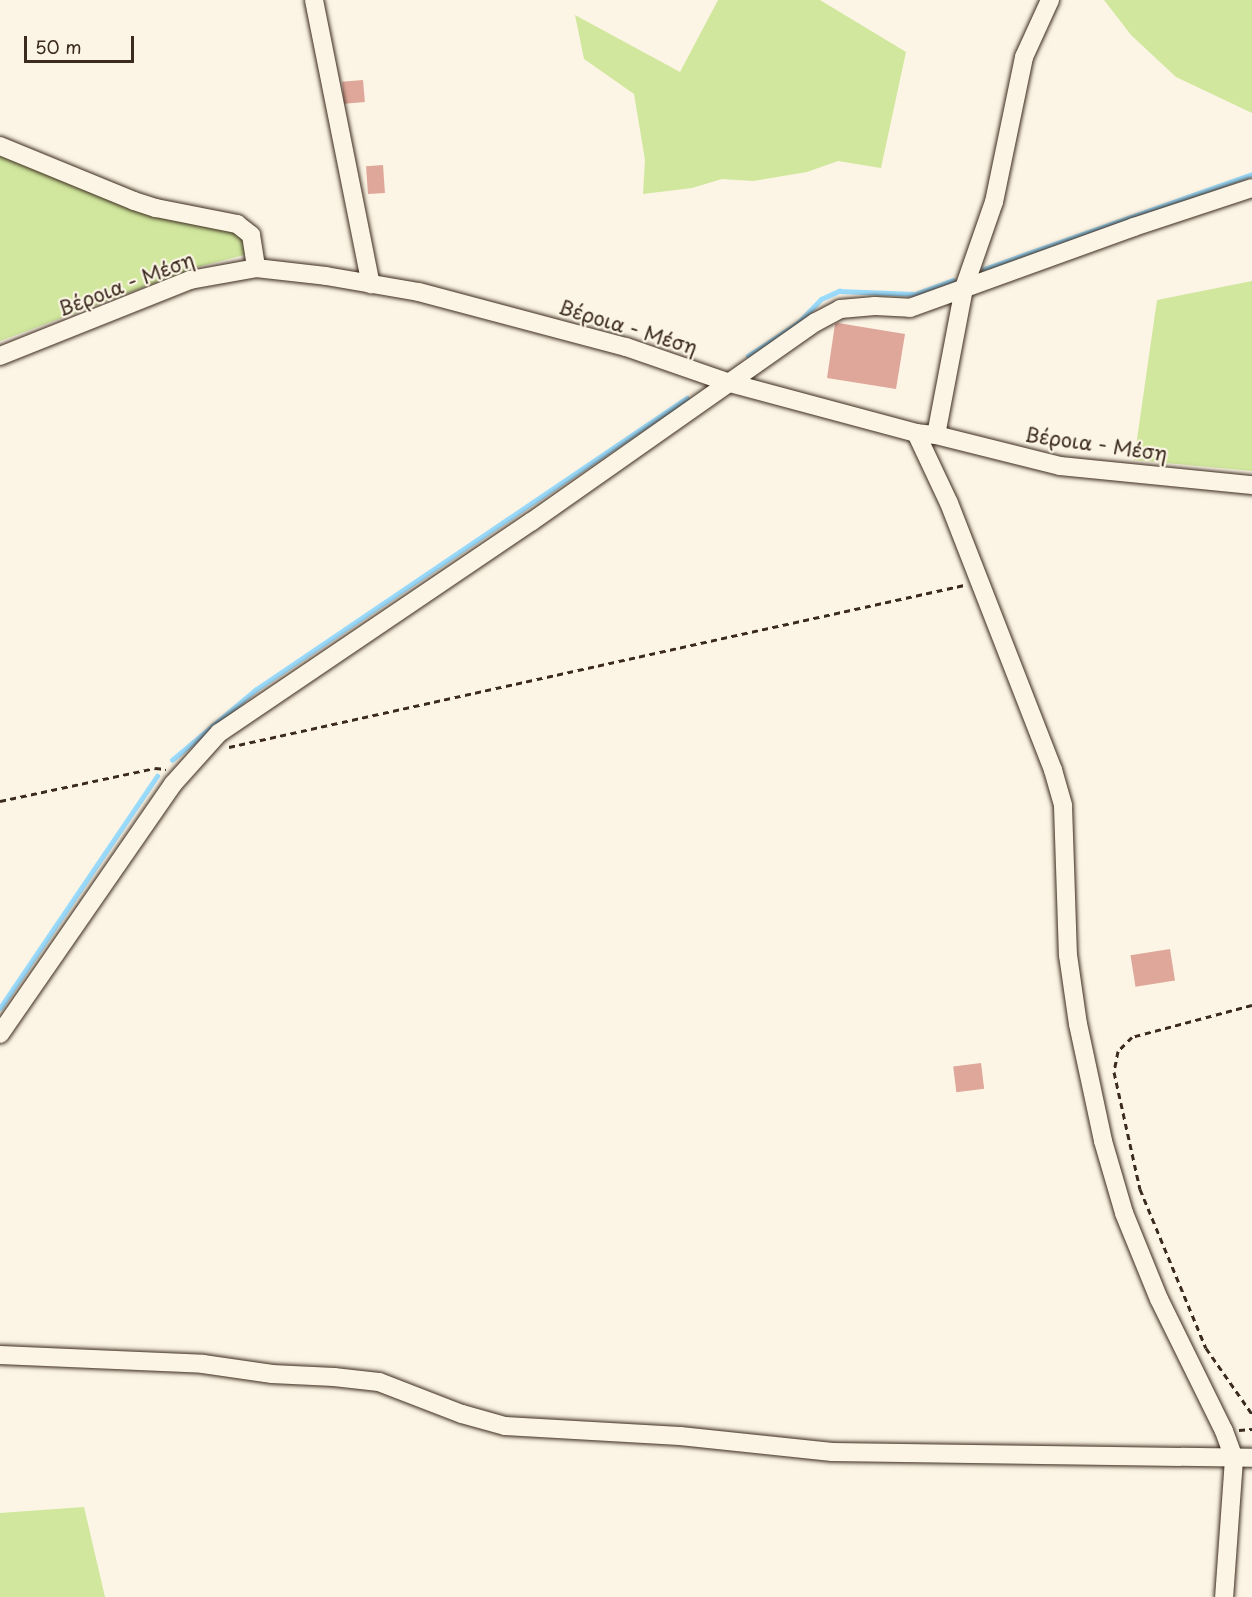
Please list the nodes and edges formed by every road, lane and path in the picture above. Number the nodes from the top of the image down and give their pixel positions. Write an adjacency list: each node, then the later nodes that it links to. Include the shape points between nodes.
1 (314, 0): 6 (street)
2 (1050, 0): 7 (street, via 1024,57 994,202)
3 (0, 146): 5 (street, via 134,201 237,224 251,235)
4 (1252, 188): 7 (street)
5 (256, 268): 6 (street, Βέροια - Μέση); 8 (street, Βέροια - Μέση, via 190,280)
6 (371, 284): 9 (street, Βέροια - Μέση, via 419,292 626,347)
7 (964, 288): 9 (street, via 910,308 840,309); 11 (street)
8 (0, 356)
9 (730, 383): 10 (street, Βέροια - Μέση); 14 (street, via 219,733)
10 (916, 433): 11 (street, Βέροια - Μέση); 13 (street)
11 (936, 435): 12 (street, Βέροια - Μέση, via 1060,466)
12 (1252, 485)
13 (981, 581): 14 (path, via 224,748); 21 (street, via 1040,733 1063,806 1068,955 1078,1024 1103,1141 1124,1213 1159,1299 1224,1431)
14 (206, 746): 15 (street)
15 (183, 772): 16 (path, via 155,768); 18 (street)
16 (0, 801)
17 (1252, 1005): 20 (path, via 1132,1037 1118,1051 1114,1072 1140,1188 1206,1348)
18 (0, 1034)
19 (0, 1355): 21 (street, via 202,1364 379,1382 505,1426 832,1452)
20 (1252, 1414)
21 (1243, 1458): 22 (street)
22 (1224, 1597)

